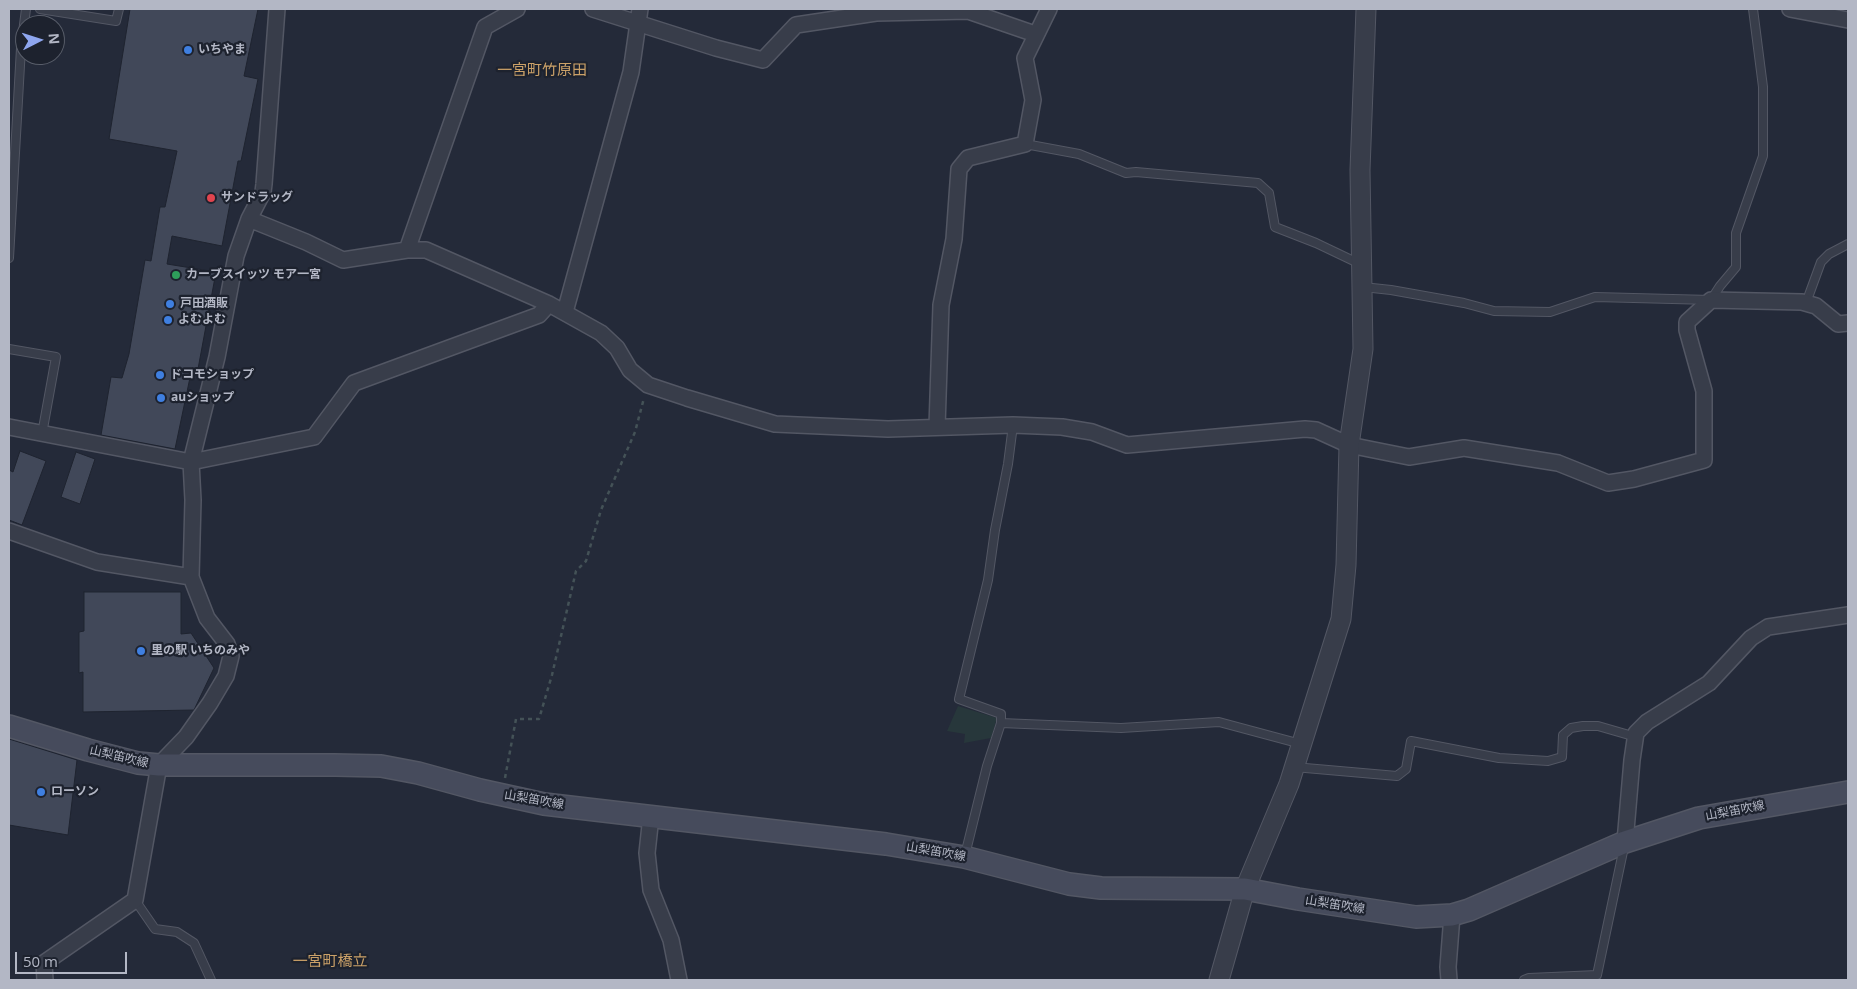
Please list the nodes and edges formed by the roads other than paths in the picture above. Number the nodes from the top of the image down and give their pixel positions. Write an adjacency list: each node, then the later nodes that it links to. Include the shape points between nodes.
1 (26, 9): 18 (lane)
2 (40, 9): 3 (lane, via 116,21)
3 (119, 9)
4 (276, 9): 15 (street, via 263,192)
5 (594, 9): 11 (street)
6 (1049, 9): 13 (street)
7 (1366, 9): 19 (street, via 1360,170)
8 (1753, 9): 21 (lane, via 1763,87 1763,156 1736,233 1736,267)
9 (1790, 9): 12 (street)
10 (505, 10): 17 (street, via 485,27)
11 (639, 15): 13 (street, via 716,48 763,60 796,25 876,13 968,11); 24 (street, via 631,72)
12 (1848, 20)
13 (1035, 34): 14 (street, via 1026,58 1033,100)
14 (1025, 144): 19 (lane, via 1079,154 1126,172 1258,183 1269,193 1275,226); 29 (street, via 968,158 959,169 954,239 941,305)
15 (249, 219): 17 (street, via 343,260); 32 (street, via 236,256 217,357)
16 (1848, 244): 22 (lane, via 1821,262)
17 (407, 250): 23 (street, via 426,250)
18 (9, 258)
19 (1361, 265): 20 (street)
20 (1361, 287): 21 (lane, via 1464,303 1494,311 1550,312 1595,297); 31 (street, via 1363,350)
21 (1711, 300): 22 (street); 31 (street, via 1687,322 1704,391 1704,460 1634,480 1608,482 1558,463 1464,448 1409,457)
22 (1806, 303): 25 (street, via 1816,306 1838,324)
23 (549, 304): 24 (street); 32 (street, via 539,315 354,383 314,437)
24 (565, 312): 29 (street, via 601,333 617,348 630,370 648,385 687,398 775,424 888,430)
25 (1848, 323)
26 (9, 349): 30 (lane, via 56,357)
27 (1013, 425): 29 (street); 31 (street, via 1062,427 1127,444 1305,429 1316,430); 36 (lane, via 988,580 959,699 1001,714)
28 (9, 427): 30 (street)
29 (937, 427)
30 (42, 434): 32 (street)
31 (1348, 444): 39 (street, via 1346,565 1341,619)
32 (191, 462): 34 (street)
33 (9, 531): 34 (street, via 97,562)
34 (191, 577): 40 (street, via 207,618 227,644 231,656 226,676 210,703 186,737)
35 (1848, 615): 38 (street, via 1768,627 1751,638 1709,683 1647,722)
36 (1001, 722): 39 (lane, via 1121,728 1219,722); 45 (lane)
37 (9, 726): 40 (main road, 山梨笛吹線, via 120,759)
38 (1636, 737): 41 (lane, via 1598,726 1571,728 1563,736 1562,757 1548,760 1499,758 1411,741 1406,770 1397,776); 44 (street)
39 (1301, 744): 41 (street)
40 (159, 765): 43 (main road, 山梨笛吹線, via 381,766 544,804); 47 (street)
41 (1294, 767): 46 (street)
42 (1848, 792): 44 (main road, 山梨笛吹線, via 1699,818)
43 (651, 816): 45 (main road, 山梨笛吹線, via 877,842); 51 (street, via 646,854 651,890 671,940)
44 (1625, 842): 48 (main road, 山梨笛吹線, via 1493,901); 54 (lane, via 1596,975)
45 (964, 857): 46 (main road, 山梨笛吹線, via 1069,884 1101,888)
46 (1245, 889): 48 (main road, 山梨笛吹線, via 1408,916); 52 (street)
47 (136, 900): 49 (street, via 44,963); 50 (lane, via 155,929 177,932 194,943)
48 (1452, 915): 53 (street)
49 (45, 980)
50 (211, 980)
51 (679, 980)
52 (1218, 980)
53 (1448, 980)
54 (1524, 980)

